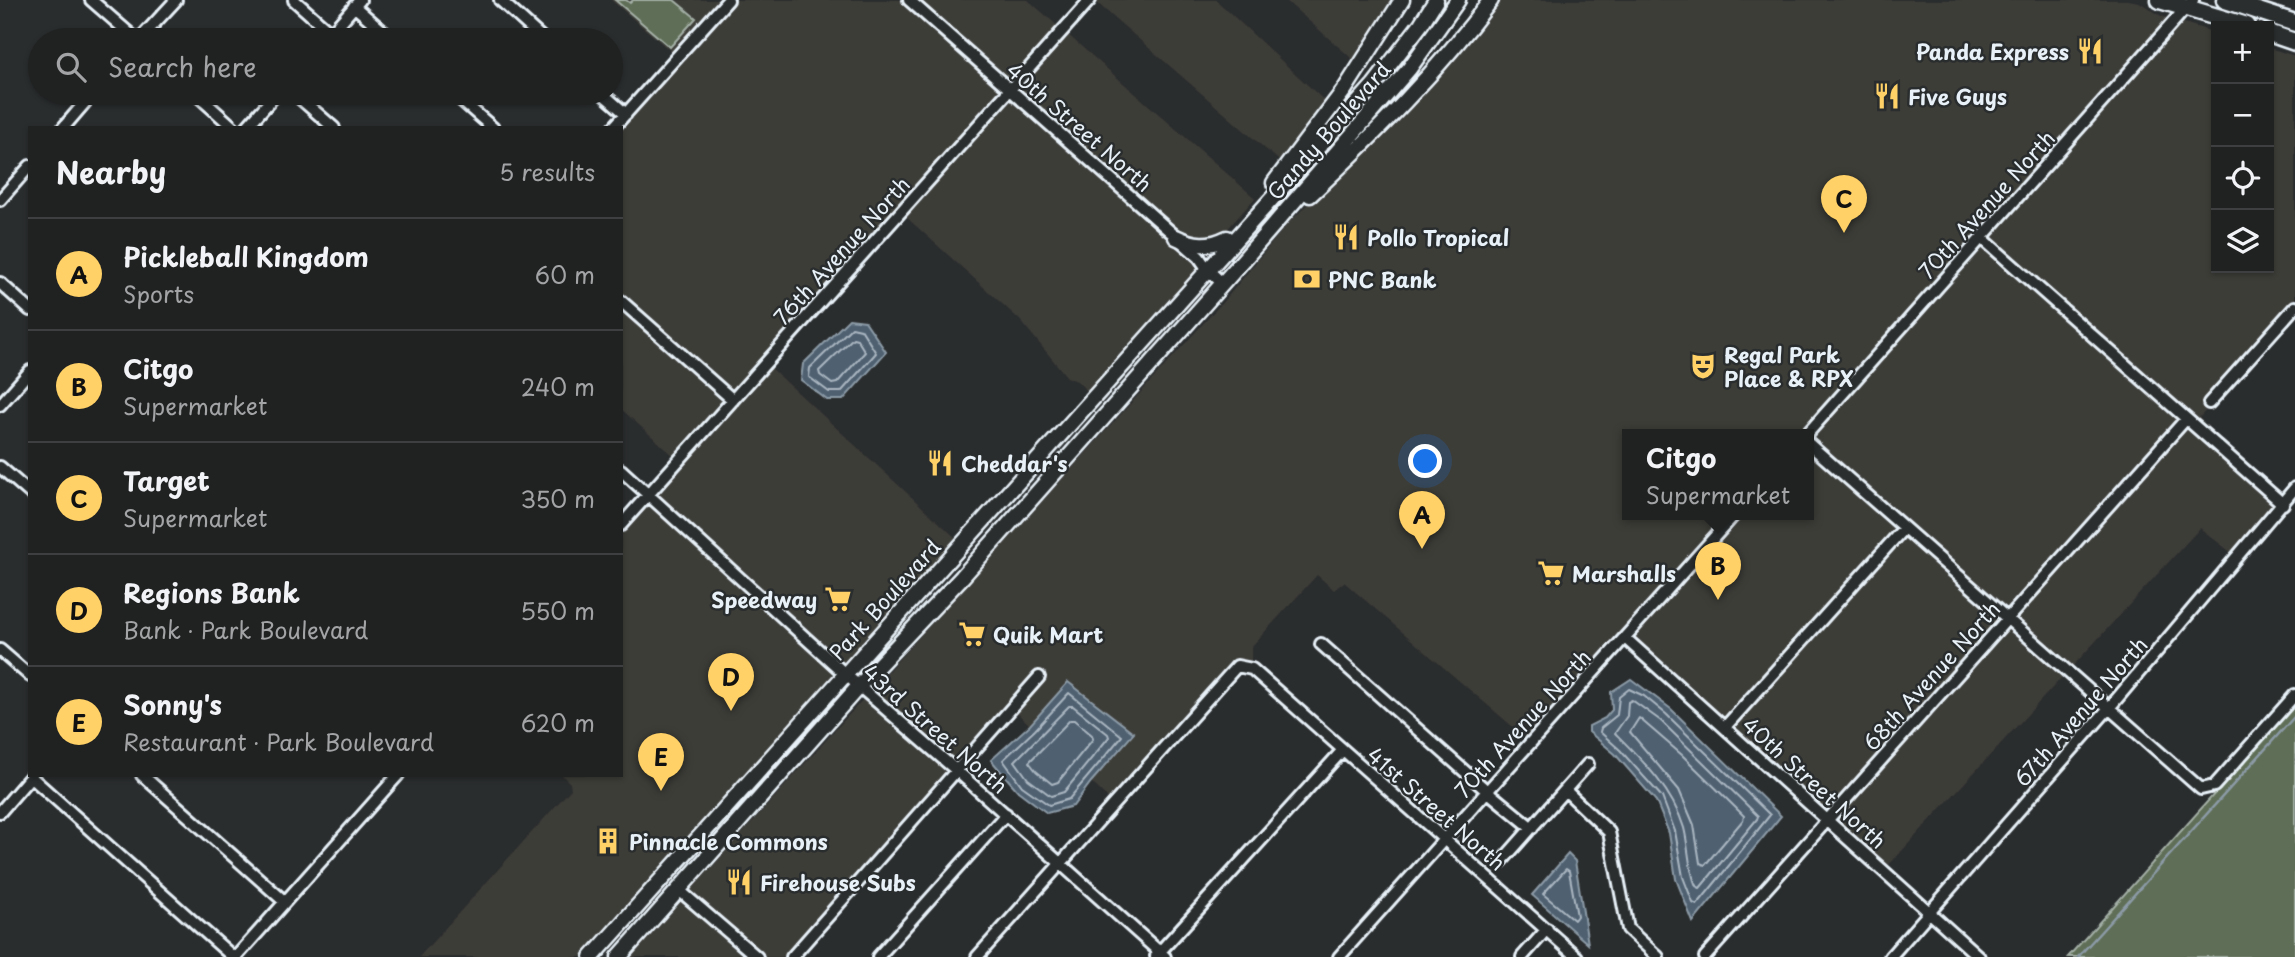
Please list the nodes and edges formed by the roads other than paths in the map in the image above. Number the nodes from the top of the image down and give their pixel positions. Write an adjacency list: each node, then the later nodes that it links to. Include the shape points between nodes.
1 (92, 0): 18 (street)
2 (176, 0): 19 (street)
3 (294, 0): 20 (street)
4 (500, 0): 23 (street)
5 (728, 0): 33 (street)
6 (909, 0): 26 (street, 40th Street North)
7 (1090, 0): 26 (street, 76th Avenue North)
8 (1402, 0): 43 (main road, via 1325,118)
9 (1436, 0): 46 (main road, Gandy Boulevard, via 1374,85)
10 (1458, 0): 45 (main road, Gandy Boulevard, via 1409,69)
11 (1491, 0): 45 (main road, via 1421,85)
12 (2160, 0): 15 (highway)
13 (2225, 0): 17 (highway)
14 (357, 3): 21 (street); 22 (street)
15 (2190, 4): 16 (highway); 44 (street, 70th Avenue North)
16 (2234, 21)
17 (2295, 23)
18 (124, 28)
19 (149, 28)
20 (320, 28)
21 (336, 28)
22 (381, 28)
23 (531, 28)
24 (2274, 35): 25 (highway)
25 (2295, 43)
26 (1010, 90): 42 (street, 40th Street North); 54 (street, 76th Avenue North)
27 (83, 105): 34 (street)
28 (208, 105): 35 (street)
29 (266, 105): 36 (street)
30 (308, 105): 37 (street)
31 (467, 105): 38 (street)
32 (616, 105): 33 (street)
33 (626, 114): 39 (street)
34 (65, 126)
35 (232, 126)
36 (248, 126)
37 (332, 126)
38 (491, 126)
39 (615, 126)
40 (28, 168): 41 (street)
41 (0, 200)
42 (1176, 237): 43 (main road, via 1199,245); 46 (street, 40th Street North)
43 (1227, 238): 46 (main road, via 1214,253)
44 (1982, 238): 57 (street); 58 (street, 70th Avenue North)
45 (1250, 251): 47 (main road, Gandy Boulevard)
46 (1208, 270): 47 (street, 40th Street North); 52 (main road, Park Boulevard)
47 (1223, 283): 63 (main road, Park Boulevard)
48 (0, 284): 51 (street)
49 (623, 303): 54 (street)
50 (2295, 307): 55 (street)
51 (28, 308)
52 (1127, 360): 62 (main road, Park Boulevard); 63 (main road, via 1116,385 1045,465 1039,480)
53 (28, 374): 56 (street)
54 (733, 400): 66 (street, 76th Avenue North)
55 (2209, 403)
56 (0, 405)
57 (2186, 419): 67 (street); 72 (street, 68th Avenue North)
58 (1811, 429)
59 (1814, 448): 70 (street)
60 (0, 467): 65 (street)
61 (623, 472): 66 (street, 43rd Street North)
62 (1024, 475): 71 (main road, via 1028,479 1024,487 978,540); 77 (main road, Park Boulevard)
63 (1042, 486): 71 (main road, Park Boulevard)
64 (2295, 488): 67 (street, 67th Avenue North)
65 (28, 491)
66 (649, 495): 69 (street, 76th Avenue North); 77 (street, 43rd Street North)
67 (2283, 504): 81 (street, 67th Avenue North)
68 (1730, 520): 73 (street, 70th Avenue North)
69 (623, 523)
70 (1904, 528): 72 (street); 82 (street)
71 (962, 577): 79 (main road, Park Boulevard)
72 (2007, 619): 81 (street); 96 (street, 68th Avenue North)
73 (1625, 638): 82 (street, 40th Street North); 93 (street, 70th Avenue North)
74 (1321, 644): 93 (street)
75 (0, 650): 76 (street)
76 (28, 674)
77 (845, 674): 79 (street, 43rd Street North); 99 (main road, Park Boulevard)
78 (1039, 677): 85 (street)
79 (859, 686): 85 (street, 43rd Street North); 102 (main road, Park Boulevard)
80 (2295, 695): 81 (street, via 2214,786 2201,789)
81 (2109, 708): 105 (street, 67th Avenue North)
82 (1725, 727): 96 (street, 40th Street North)
83 (1342, 751): 98 (street, 41st Street North); 101 (street, 41st Street North, via 1252,669 1237,666); 108 (street)
84 (1588, 764): 92 (street)
85 (957, 771): 95 (street, 43rd Street North); 113 (street)
86 (31, 777): 94 (street)
87 (33, 777): 109 (street)
88 (144, 777): 104 (street)
89 (382, 777): 91 (street)
90 (396, 777): 91 (street)
91 (390, 784): 104 (street)
92 (1565, 790): 97 (street); 119 (street, via 1609,832 1628,929)
93 (1487, 791): 97 (street); 98 (street, 70th Avenue North)
94 (0, 812)
95 (1006, 814): 101 (street, 43rd Street North); 114 (street)
96 (1828, 820): 105 (street, 40th Street North); 120 (street, 68th Avenue North)
97 (1532, 828): 100 (street)
98 (1445, 838): 106 (street, 41st Street North); 116 (street, 70th Avenue North)
99 (695, 842): 102 (main road, via 694,853 679,874); 103 (main road, Park Boulevard)
100 (1502, 861)
101 (1060, 863): 108 (street, 43rd Street North); 115 (street)
102 (679, 890): 107 (main road, Park Boulevard); 112 (street)
103 (649, 893): 107 (main road, via 648,907); 110 (main road, Park Boulevard)
104 (285, 902): 109 (street)
105 (1930, 912): 121 (street, 67th Avenue North); 122 (street, 40th Street North)
106 (1547, 929): 117 (street); 118 (street, 41st Street North)
107 (632, 942): 111 (main road, Park Boulevard)
108 (1160, 955)
109 (234, 957)
110 (592, 957)
111 (619, 957)
112 (757, 957)
113 (792, 957)
114 (878, 957)
115 (977, 957)
116 (1339, 957)
117 (1522, 957)
118 (1577, 957)
119 (1658, 957)
120 (1706, 957)
121 (1890, 957)
122 (1979, 957)

